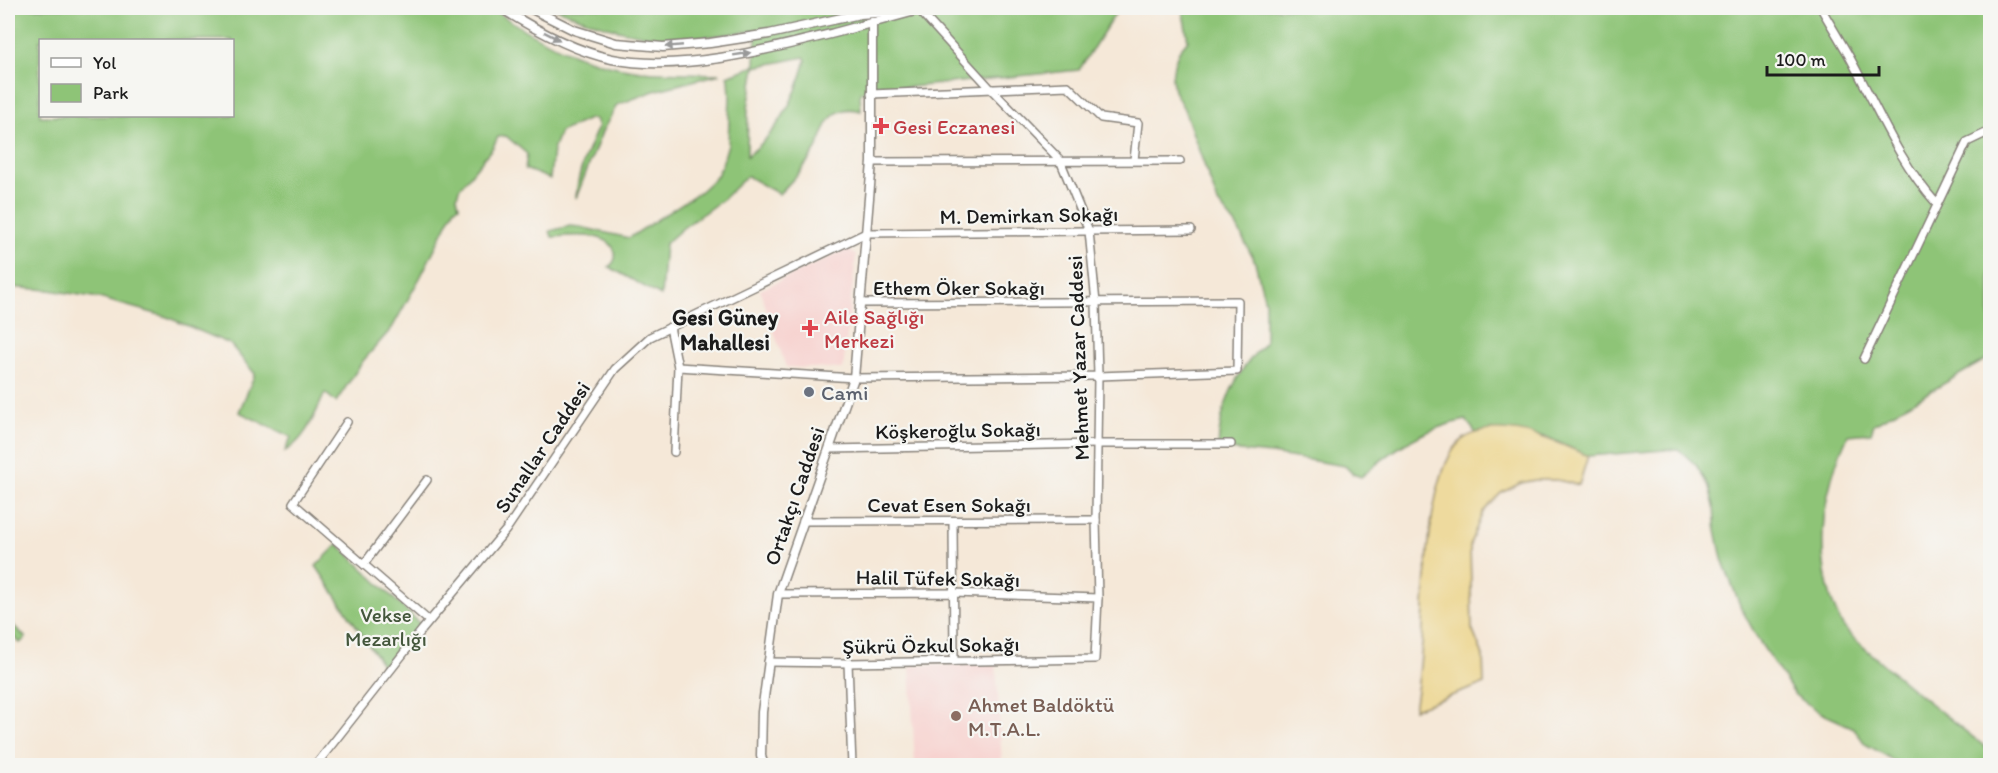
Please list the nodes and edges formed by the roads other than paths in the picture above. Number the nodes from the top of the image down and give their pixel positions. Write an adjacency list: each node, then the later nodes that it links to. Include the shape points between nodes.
1 (501, 8): 5 (street, one-way to 5, via 568,44 613,59 663,63 772,49)
2 (530, 8): 3 (street, one-way to 2, via 861,14 710,43 663,47 616,43 574,30)
3 (920, 8): 5 (street); 6 (street, Mehmet Yazar Caddesi)
4 (1821, 8): 13 (street, via 1893,141)
5 (872, 22): 7 (street, Ortakçı Caddesi)
6 (990, 88): 7 (street); 9 (street, Mehmet Yazar Caddesi); 10 (street, via 1068,86 1101,118 1138,123)
7 (871, 94): 12 (street, Ortakçı Caddesi)
8 (1990, 131): 13 (street, via 1967,142)
9 (1060, 160): 10 (street); 12 (street); 15 (street, Mehmet Yazar Caddesi)
10 (1134, 160): 11 (street)
11 (1180, 161)
12 (872, 162): 16 (street, Ortakçı Caddesi)
13 (1937, 204): 20 (street)
14 (1191, 230): 15 (street, M. Demirkan Sokağı)
15 (1089, 231): 16 (street, M. Demirkan Sokağı); 18 (street, Mehmet Yazar Caddesi)
16 (866, 233): 17 (street, Ortakçı Caddesi); 19 (street, Sunallar Caddesi)
17 (861, 303): 18 (street, Ethem Öker Sokağı); 23 (street, Ortakçı Caddesi)
18 (1096, 303): 22 (street, Mehmet Yazar Caddesi); 22 (street, Ethem Öker Sokağı, via 1238,301 1237,371)
19 (670, 327): 21 (street); 37 (street, Sunallar Caddesi, via 650,337 615,369 506,530)
20 (1864, 359)
21 (678, 367): 23 (street); 28 (street)
22 (1098, 376): 23 (street); 25 (street, Mehmet Yazar Caddesi)
23 (854, 378): 27 (street, Ortakçı Caddesi)
24 (347, 422): 33 (street, via 293,503)
25 (1097, 444): 26 (street, Köşkeroğlu Sokağı); 27 (street, Köşkeroğlu Sokağı); 30 (street, Mehmet Yazar Caddesi)
26 (1231, 444)
27 (830, 449): 31 (street, Ortakçı Caddesi)
28 (674, 452)
29 (427, 480): 33 (street)
30 (1096, 520): 32 (street, Cevat Esen Sokağı); 36 (street, Mehmet Yazar Caddesi)
31 (803, 521): 32 (street, Cevat Esen Sokağı); 35 (street, Ortakçı Caddesi)
32 (953, 521): 34 (street)
33 (364, 564): 37 (street)
34 (954, 593): 35 (street, Halil Tüfek Sokağı); 36 (street, Halil Tüfek Sokağı); 40 (street)
35 (778, 594): 39 (street, Ortakçı Caddesi)
36 (1098, 598): 38 (street, Mehmet Yazar Caddesi)
37 (429, 621): 42 (street, Sunallar Caddesi)
38 (1095, 659): 40 (street, Şükrü Özkul Sokağı)
39 (768, 662): 41 (street, Şükrü Özkul Sokağı); 43 (street, Ortakçı Caddesi, via 762,712)
40 (954, 662): 41 (street, Şükrü Özkul Sokağı)
41 (848, 663): 44 (street)
42 (315, 765)
43 (764, 765)
44 (852, 765)

